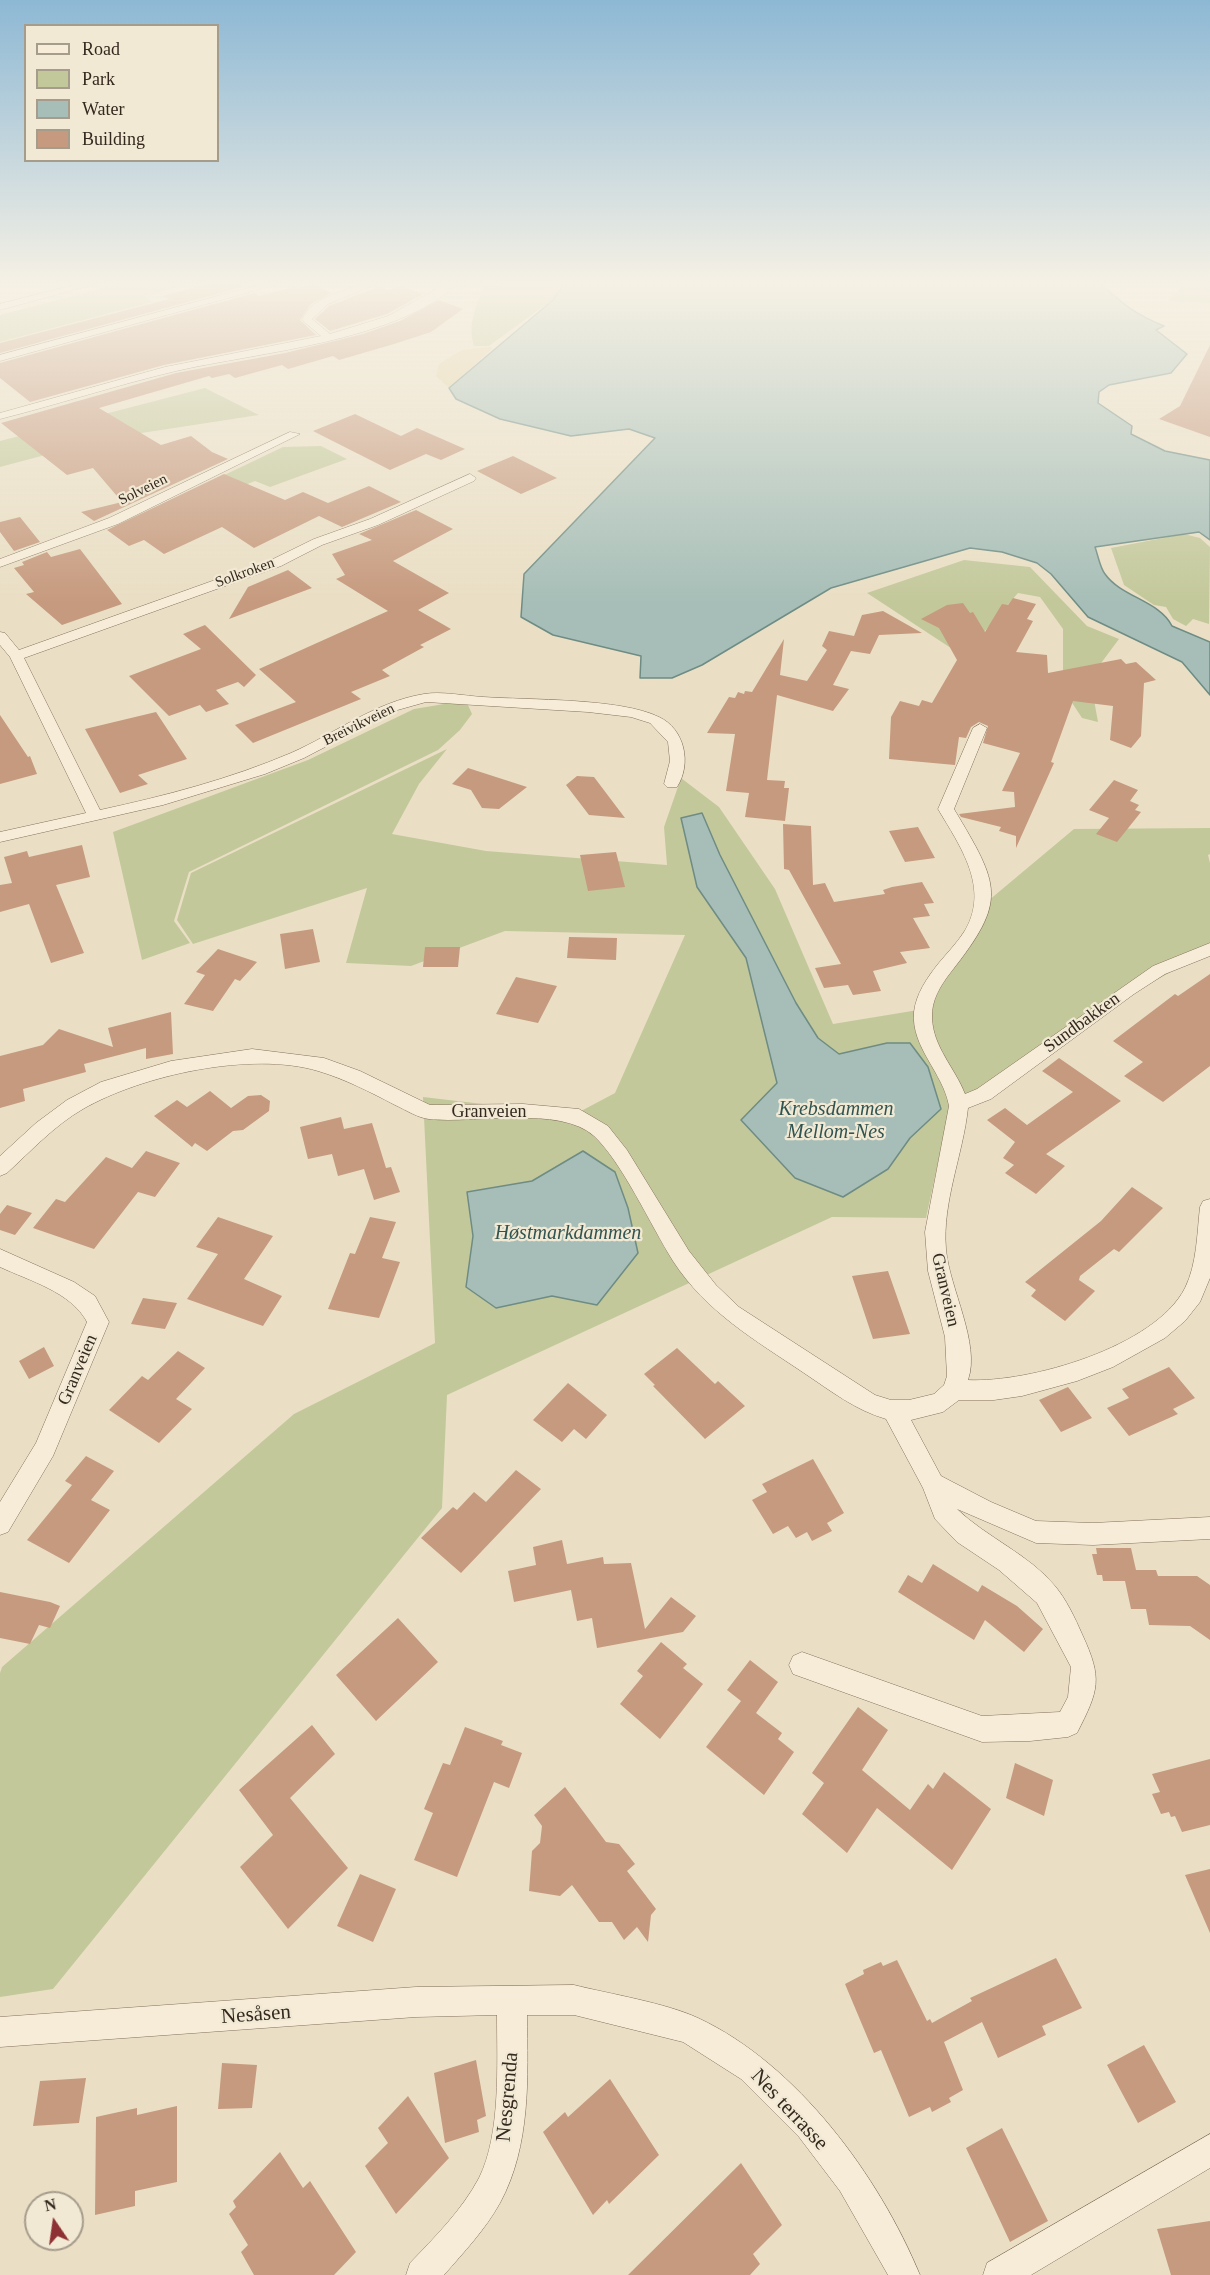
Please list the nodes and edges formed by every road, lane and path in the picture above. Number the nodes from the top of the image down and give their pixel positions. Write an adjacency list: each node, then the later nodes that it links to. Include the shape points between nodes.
1 (92, 390): 2 (street)
2 (0, 416)
3 (294, 434): 5 (street, Solveien, via 126,516 71,540)
4 (470, 478): 7 (street, Solkroken, via 276,563)
5 (0, 563)
6 (0, 636): 7 (street)
7 (16, 656): 10 (street)
8 (980, 728): 13 (street, via 945,809 975,856 984,905 975,930 935,980 924,1004 922,1020)
9 (672, 784): 10 (street, Breivikveien, via 678,761 675,742 655,720 610,710 426,698 389,708 260,771 158,802)
10 (95, 816): 11 (street, Breivikveien)
11 (0, 837)
12 (1210, 950): 13 (street, Sundbakken, via 1151,975 984,1094)
13 (959, 1104): 17 (street, Granveien, via 935,1231 934,1257 961,1354)
14 (0, 1168): 18 (street, Granveien, via 66,1111 108,1087 171,1068 252,1056 317,1064 353,1076 429,1112 523,1111 579,1116 601,1131 620,1155 682,1257 731,1313 868,1403)
15 (1210, 1207): 17 (street, via 1205,1252 1192,1296 1167,1325 1107,1360 1053,1378 999,1390)
16 (0, 1258): 20 (street, Granveien, via 73,1292 87,1302 98,1322 45,1449)
17 (954, 1390): 18 (street, Granveien, via 944,1400)
18 (894, 1410): 19 (street)
19 (933, 1484): 21 (street, via 1036,1532 1093,1534); 22 (street, via 943,1511 966,1534 1046,1594 1066,1628 1084,1666 1081,1699 1068,1724 982,1729)
20 (0, 1524)
21 (1210, 1528)
22 (802, 1665)
23 (512, 2000): 24 (street, Nesåsen, via 416,2002); 26 (street, Nesgrenda, via 506,2145 491,2187 474,2215); 27 (street, Nes terrasse, via 574,2000 689,2029 752,2068 810,2126 850,2180 894,2251)
24 (0, 2032)
25 (1210, 2150): 28 (street)
26 (422, 2275)
27 (904, 2275)
28 (999, 2275)

